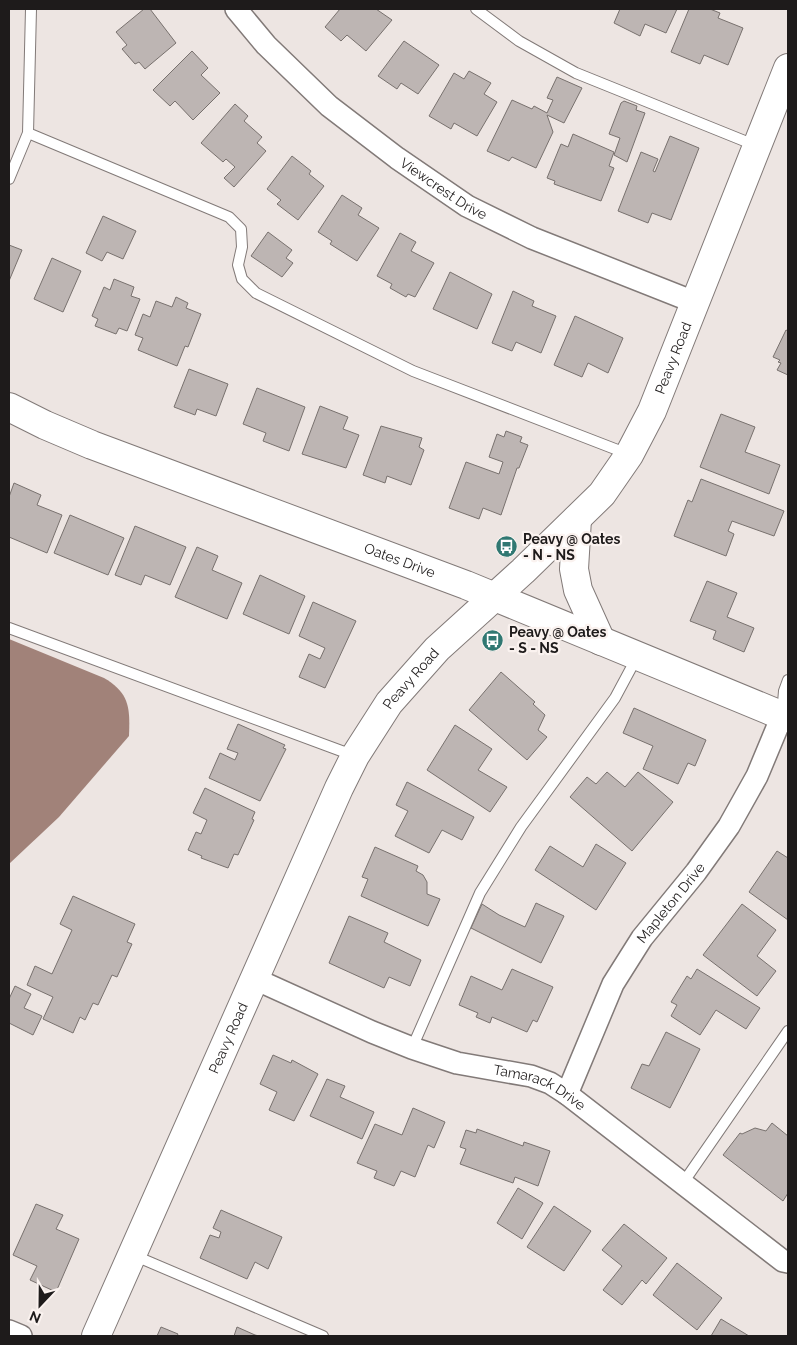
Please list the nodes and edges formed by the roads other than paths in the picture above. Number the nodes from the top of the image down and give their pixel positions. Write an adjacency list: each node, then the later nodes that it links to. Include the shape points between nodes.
1 (31, 9): 5 (lane)
2 (236, 9): 8 (street, Viewcrest Drive, via 266,45 329,106 467,206 532,238)
3 (476, 9): 6 (lane, via 519,41 576,73)
4 (788, 68): 6 (street, Peavy Road)
5 (28, 133): 7 (lane); 10 (lane, via 229,217 241,229 238,265 242,279 256,293 413,371)
6 (757, 146): 8 (street, Peavy Road)
7 (9, 179)
8 (694, 302): 10 (street, Peavy Road, via 652,411)
9 (9, 407): 12 (street, Oates Drive, via 92,445)
10 (629, 455): 11 (street, Peavy Road, via 602,494)
11 (577, 519): 12 (street, Peavy Road); 14 (street, via 574,569 578,590)
12 (496, 598): 14 (street, Oates Drive); 18 (street, Peavy Road, via 437,649 389,703)
13 (9, 628): 18 (lane)
14 (601, 641): 15 (street, Oates Drive)
15 (638, 656): 17 (street, Oates Drive); 21 (lane, via 615,698 521,827 480,893)
16 (788, 680): 17 (lane, via 784,691)
17 (785, 717): 22 (street, Mapleton Drive, via 729,826 642,938 613,984)
18 (355, 756): 19 (street, Peavy Road)
19 (255, 979): 21 (street, Tamarack Drive); 24 (street, Peavy Road)
20 (788, 1031): 23 (lane)
21 (412, 1048): 22 (street, Tamarack Drive, via 457,1063 531,1076)
22 (567, 1094): 23 (street, Tamarack Drive)
23 (683, 1182): 25 (street, Tamarack Drive)
24 (132, 1255): 28 (street, Peavy Road); 29 (lane)
25 (788, 1262)
26 (9, 1331): 27 (street)
27 (22, 1336)
28 (96, 1336)
29 (323, 1336)

